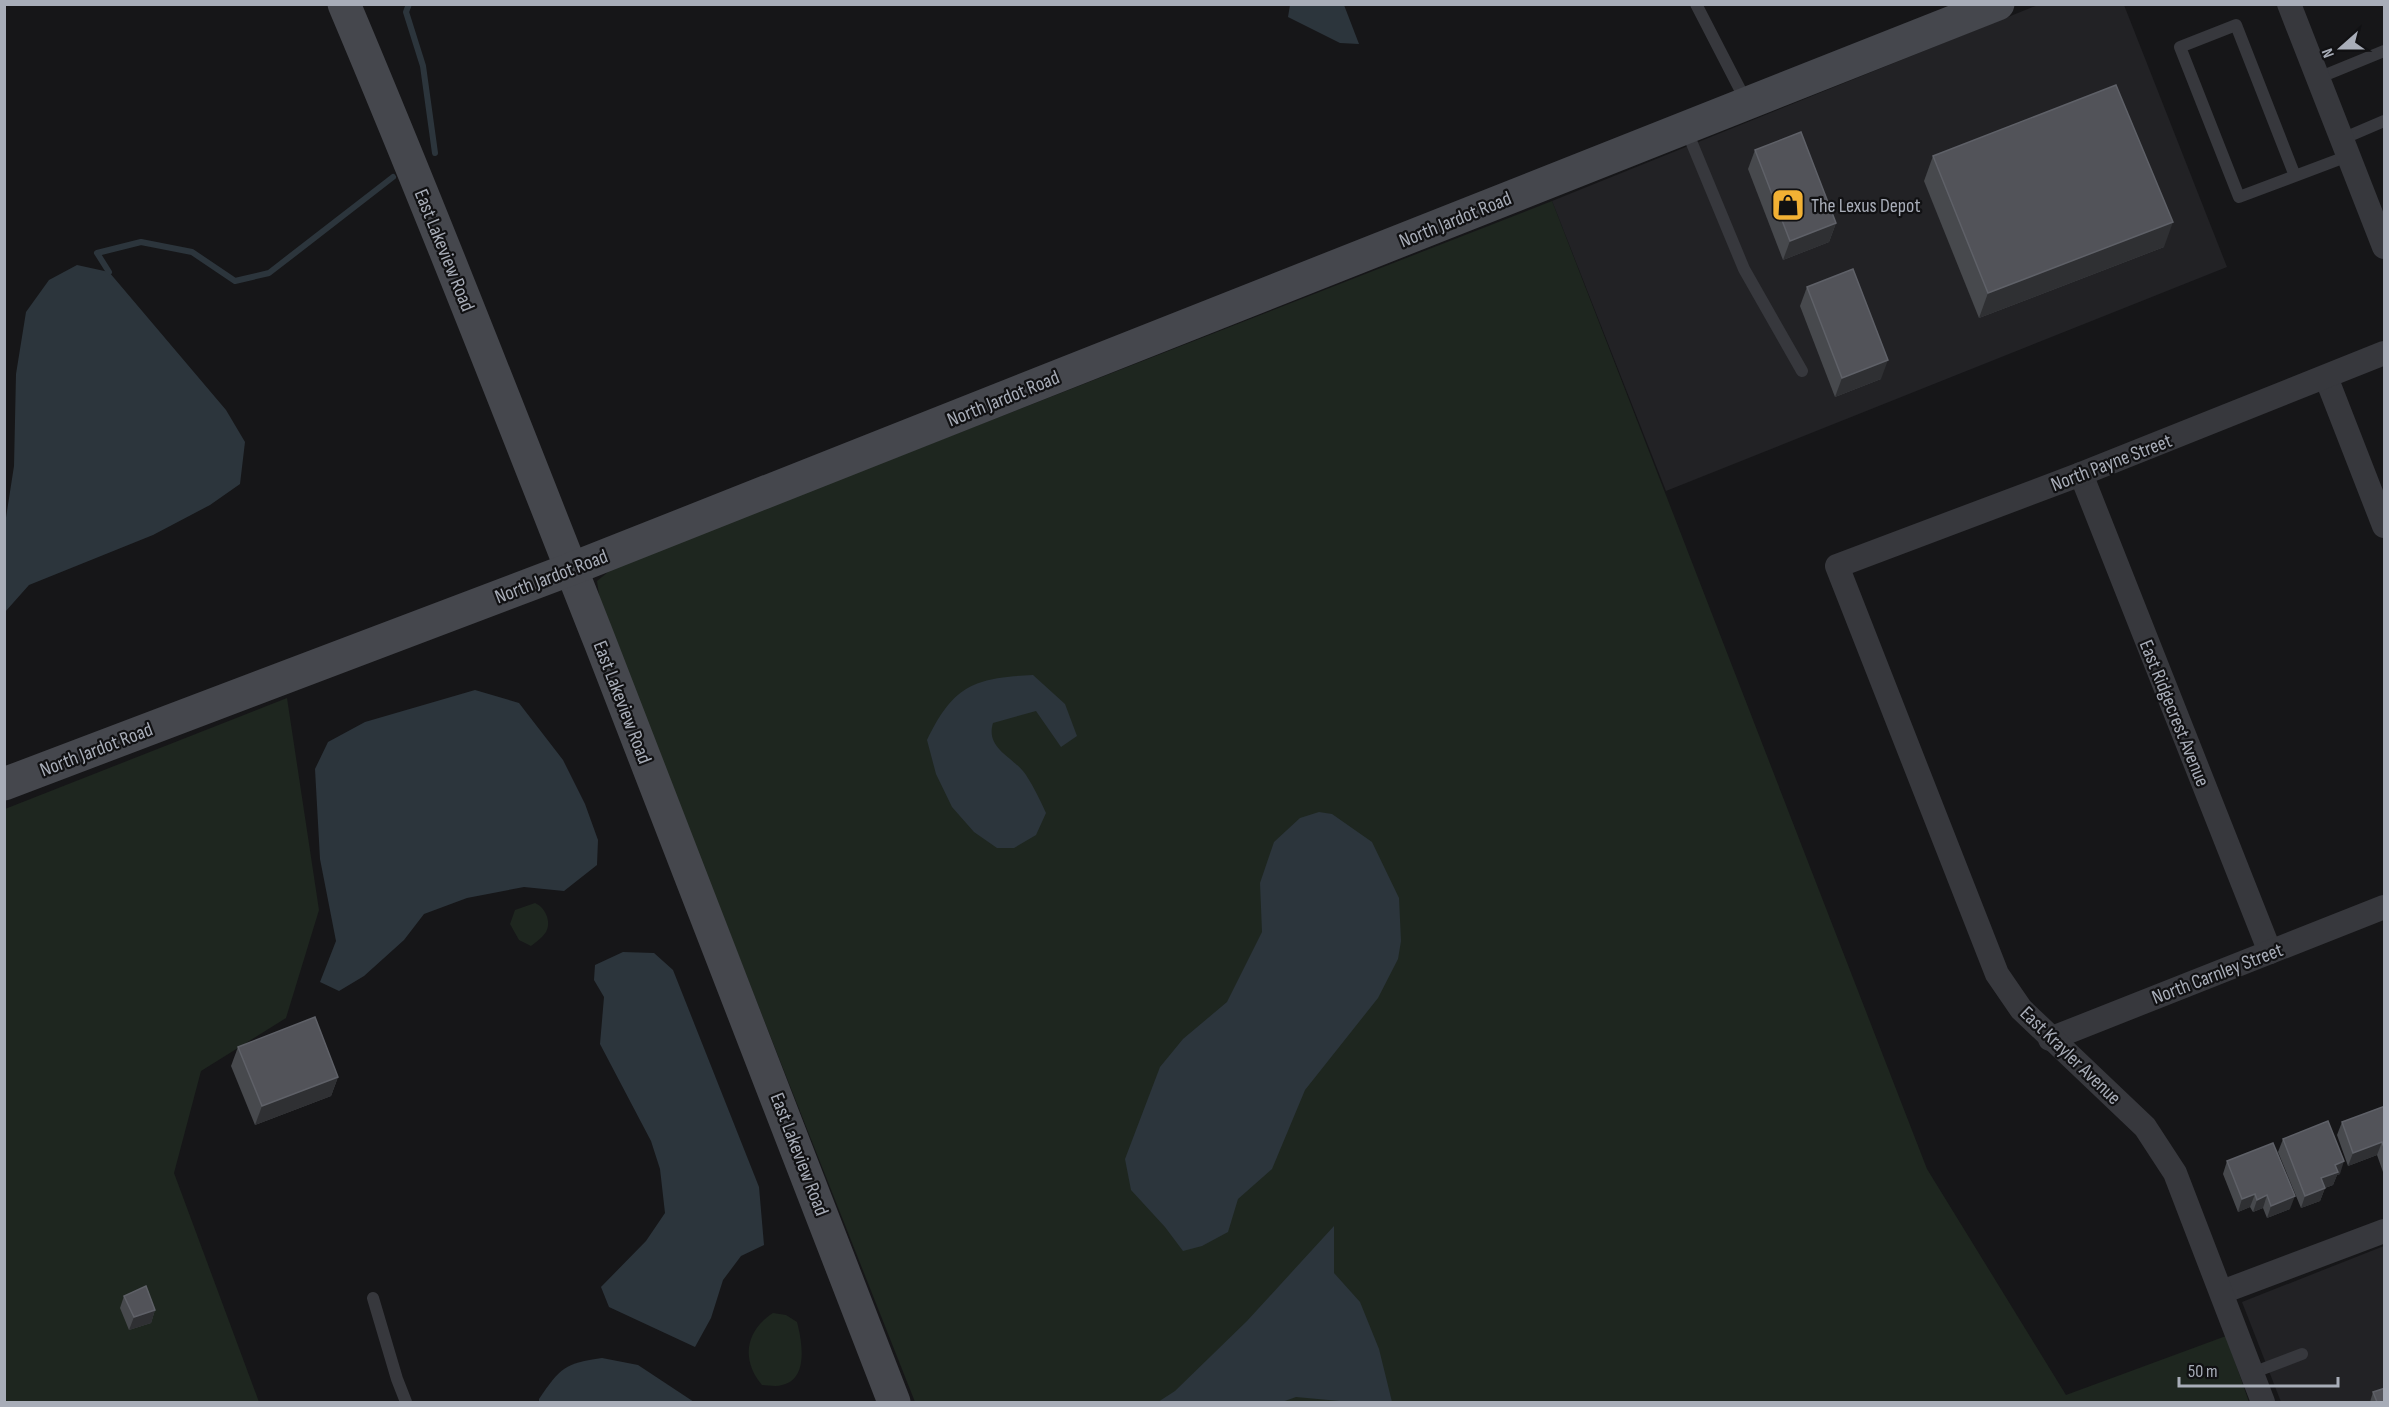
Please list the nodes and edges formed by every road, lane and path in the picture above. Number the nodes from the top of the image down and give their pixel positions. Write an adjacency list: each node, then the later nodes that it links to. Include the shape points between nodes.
1 (344, 4): 19 (street, East Lakeview Road)
2 (1696, 4): 7 (lane)
3 (1998, 4): 7 (street, North Jardot Road)
4 (2289, 4): 6 (street)
5 (2385, 51): 6 (lane)
6 (2318, 78): 10 (street)
7 (1748, 104): 9 (street, North Jardot Road)
8 (2385, 121): 10 (lane)
9 (1686, 128): 14 (lane, via 1744,269); 19 (street, North Jardot Road)
10 (2345, 147): 11 (lane); 12 (street)
11 (2295, 176): 11 (lane, via 2240,197 2180,47 2235,26)
12 (2385, 247)
13 (2385, 353): 15 (street, North Payne Street)
14 (1802, 371)
15 (2326, 377): 16 (street, North Payne Street); 17 (street)
16 (2081, 474): 18 (street, North Payne Street); 22 (street, East Ridgecrest Avenue)
17 (2385, 526)
18 (1837, 566): 23 (street, East Krayler Avenue, via 1997,974 2021,1009)
19 (571, 569): 20 (street, North Jardot Road); 30 (street, East Lakeview Road, via 795,1138)
20 (4, 784)
21 (2385, 907): 22 (street, North Carnley Street)
22 (2270, 952): 23 (street, North Carnley Street)
23 (2050, 1039): 25 (street, East Krayler Avenue, via 2145,1127 2175,1173)
24 (2385, 1231): 25 (street)
25 (2222, 1292): 28 (street, East Krayler Avenue)
26 (373, 1298): 29 (lane)
27 (2302, 1354): 28 (lane)
28 (2252, 1373): 31 (street, East Krayler Avenue)
29 (406, 1402)
30 (894, 1402)
31 (2263, 1402)

